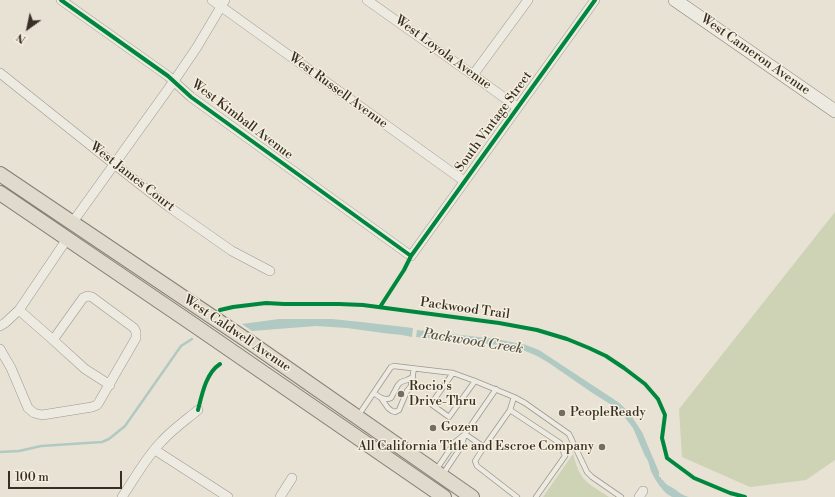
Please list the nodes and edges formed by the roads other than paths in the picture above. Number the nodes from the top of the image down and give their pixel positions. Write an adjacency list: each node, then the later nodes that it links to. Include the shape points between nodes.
1 (61, 0): 10 (street, West Kimball Avenue)
2 (212, 0): 7 (street, West Russell Avenue)
3 (367, 0): 9 (street, West Loyola Avenue)
4 (528, 0): 9 (street)
5 (595, 0): 11 (street, South Vintage Street)
6 (675, 0): 12 (street, West Cameron Avenue)
7 (223, 3): 10 (street); 15 (street, West Russell Avenue)
8 (0, 73): 13 (street, West James Court)
9 (473, 75): 11 (street, West Loyola Avenue)
10 (174, 81): 13 (street); 20 (street, West Kimball Avenue, via 191,97)
11 (517, 107): 15 (street, South Vintage Street)
12 (835, 111)
13 (114, 164): 18 (street); 21 (street, West James Court, via 232,251)
14 (0, 174): 18 (main road, West Caldwell Avenue)
15 (464, 181): 20 (street, South Vintage Street)
16 (0, 190): 18 (main road, via 13,193 62,225)
17 (0, 194): 19 (main road, West Caldwell Avenue)
18 (72, 223): 37 (main road, West Caldwell Avenue)
19 (68, 239): 22 (street); 39 (main road, West Caldwell Avenue)
20 (411, 256)
21 (270, 271)
22 (19, 310): 23 (street); 24 (street)
23 (0, 326)
24 (53, 340): 30 (street, via 85,369); 30 (street, via 83,298 88,296 134,328 136,338)
25 (0, 349): 30 (street, via 28,408 34,413 42,415 92,407 97,405)
26 (414, 368): 27 (lane); 28 (lane); 32 (lane, via 391,367)
27 (453, 373): 29 (lane); 29 (lane, via 431,404 449,417)
28 (413, 377): 34 (lane, via 400,382 391,398); 34 (lane, via 399,410 392,411)
29 (475, 380): 31 (lane)
30 (110, 385)
31 (496, 389): 33 (lane); 38 (lane)
32 (374, 393): 34 (lane); 37 (lane)
33 (514, 397): 36 (lane); 51 (lane, via 569,434 587,472)
34 (381, 398)
35 (198, 410): 41 (street)
36 (510, 410): 40 (lane); 50 (lane, via 560,443 565,456)
37 (357, 417): 42 (main road, West Caldwell Avenue)
38 (465, 434): 40 (lane); 42 (lane, via 455,442); 42 (lane, via 462,447)
39 (355, 436): 42 (main road, via 371,438 425,475 438,478); 47 (main road, West Caldwell Avenue)
40 (484, 447): 49 (lane, via 475,461 477,466)
41 (155, 450): 44 (street); 45 (street)
42 (438, 474): 48 (main road, West Caldwell Avenue)
43 (292, 478): 46 (street)
44 (122, 497)
45 (228, 497)
46 (280, 497)
47 (444, 497)
48 (472, 497)
49 (517, 497)
50 (536, 497)
51 (621, 497)

